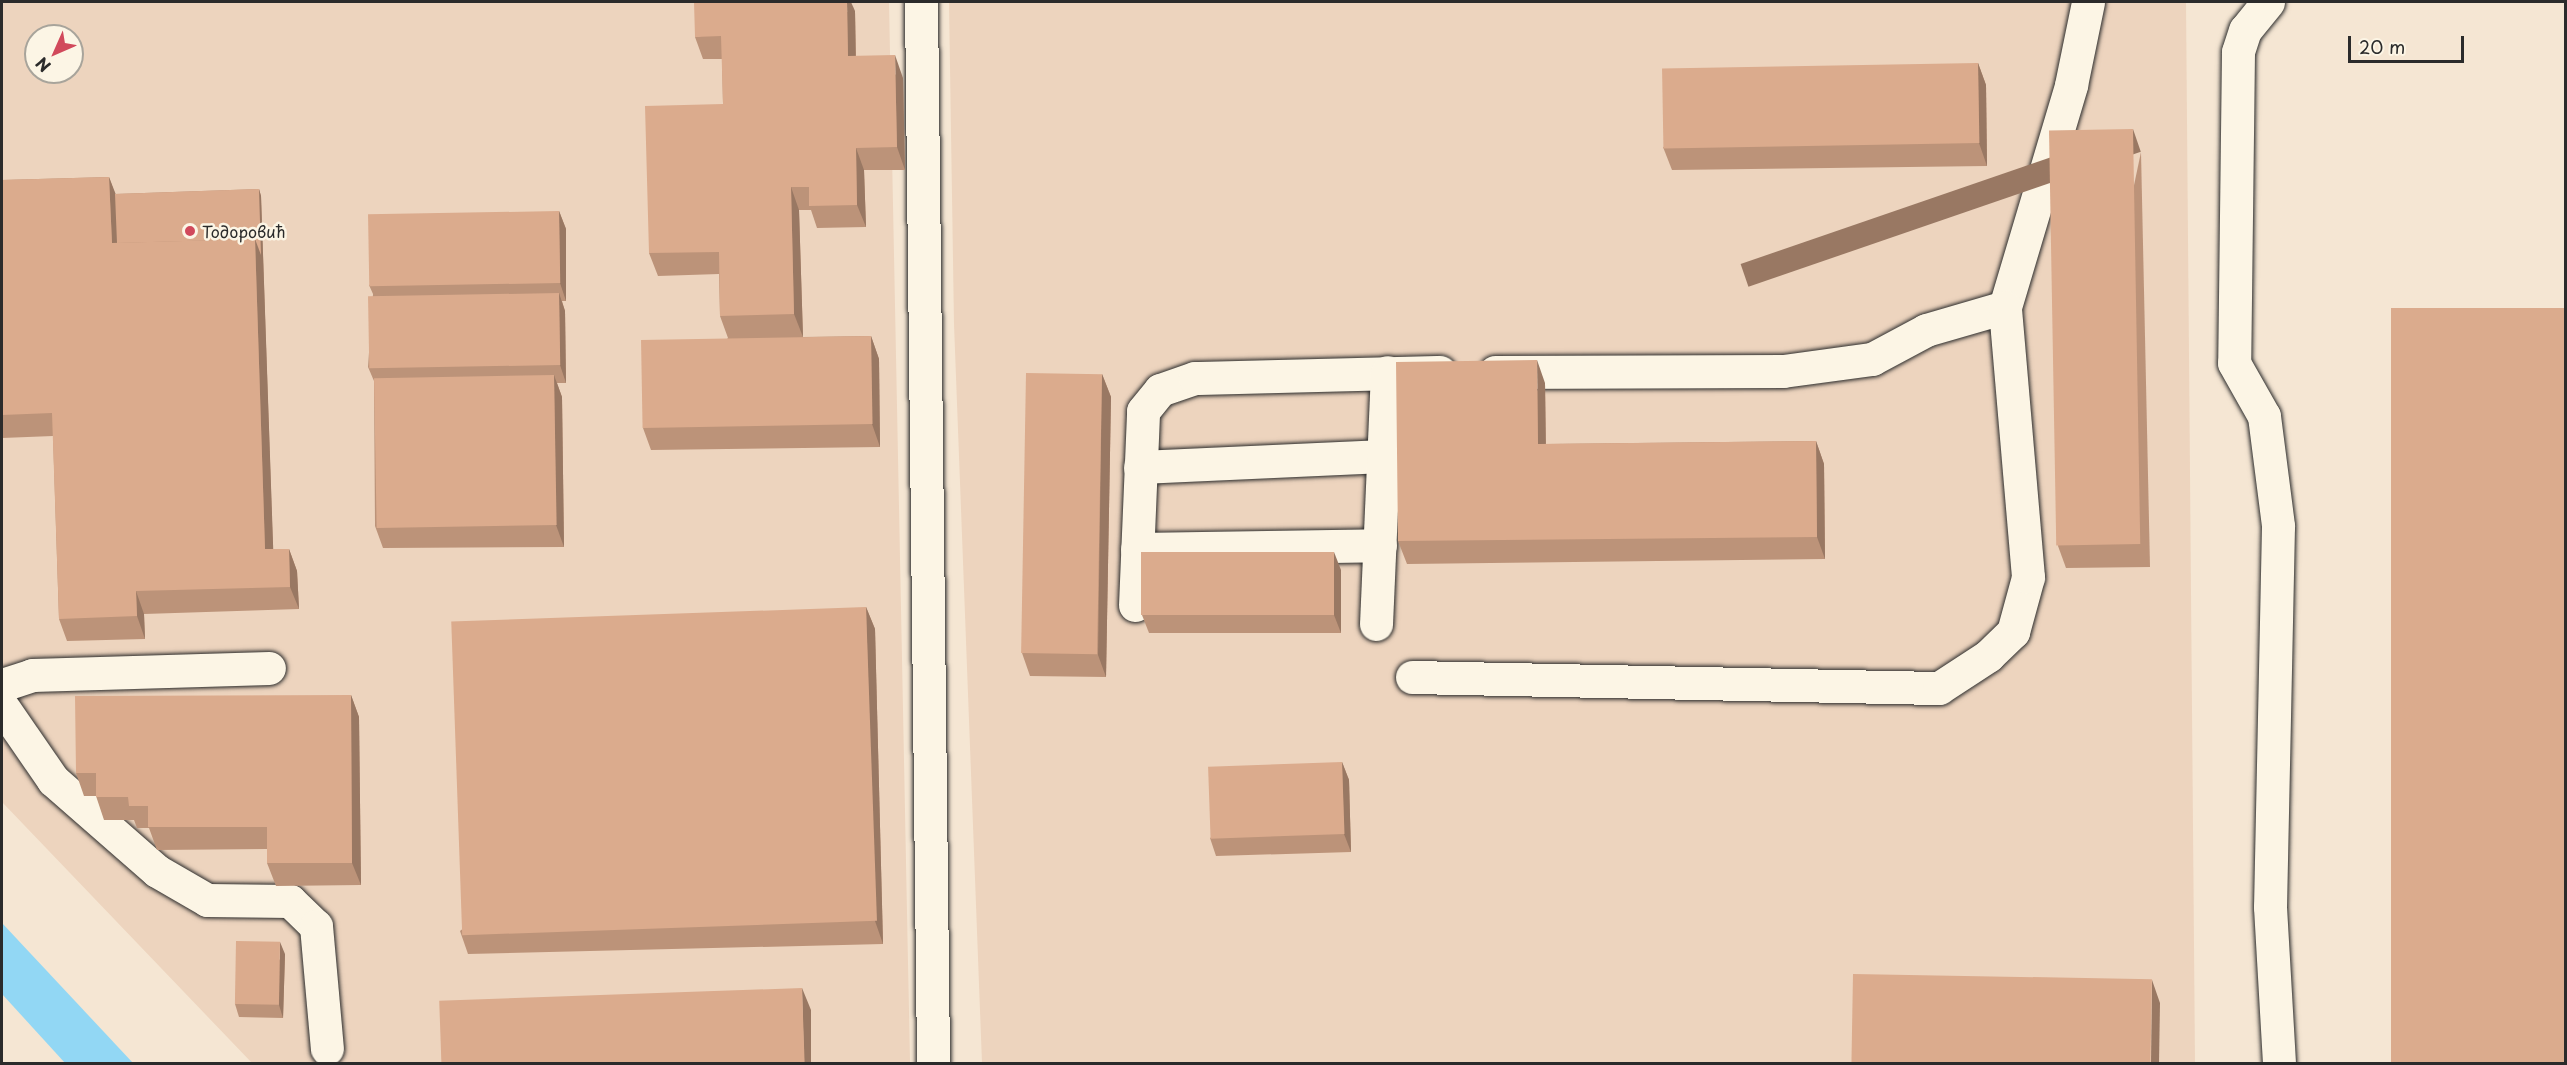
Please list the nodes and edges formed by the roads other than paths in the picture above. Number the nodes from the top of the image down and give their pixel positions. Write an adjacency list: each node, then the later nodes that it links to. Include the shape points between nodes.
1 (921, 2): 18 (lane)
2 (2088, 2): 4 (lane, via 2071,85)
3 (2268, 2): 17 (lane, via 2245,30 2238,52 2234,363 2264,416 2278,526 2270,907)
4 (2005, 307): 5 (lane, via 1926,330 1872,359 1783,371); 13 (lane, via 2028,578 2013,632 1988,656 1939,688)
5 (1387, 372): 6 (lane); 7 (lane, via 1194,378 1160,390 1143,411)
6 (1384, 456): 7 (lane); 8 (lane)
7 (1140, 467): 9 (lane)
8 (1380, 545): 9 (lane); 11 (lane)
9 (1137, 549): 10 (lane)
10 (1135, 605)
11 (1376, 624)
12 (269, 668): 14 (lane, via 32,675)
13 (1412, 678)
14 (2, 685)
15 (2, 706): 16 (lane, via 53,780 157,871 207,900 290,901 316,926)
16 (327, 1049)
17 (2279, 1062)
18 (933, 1064)

